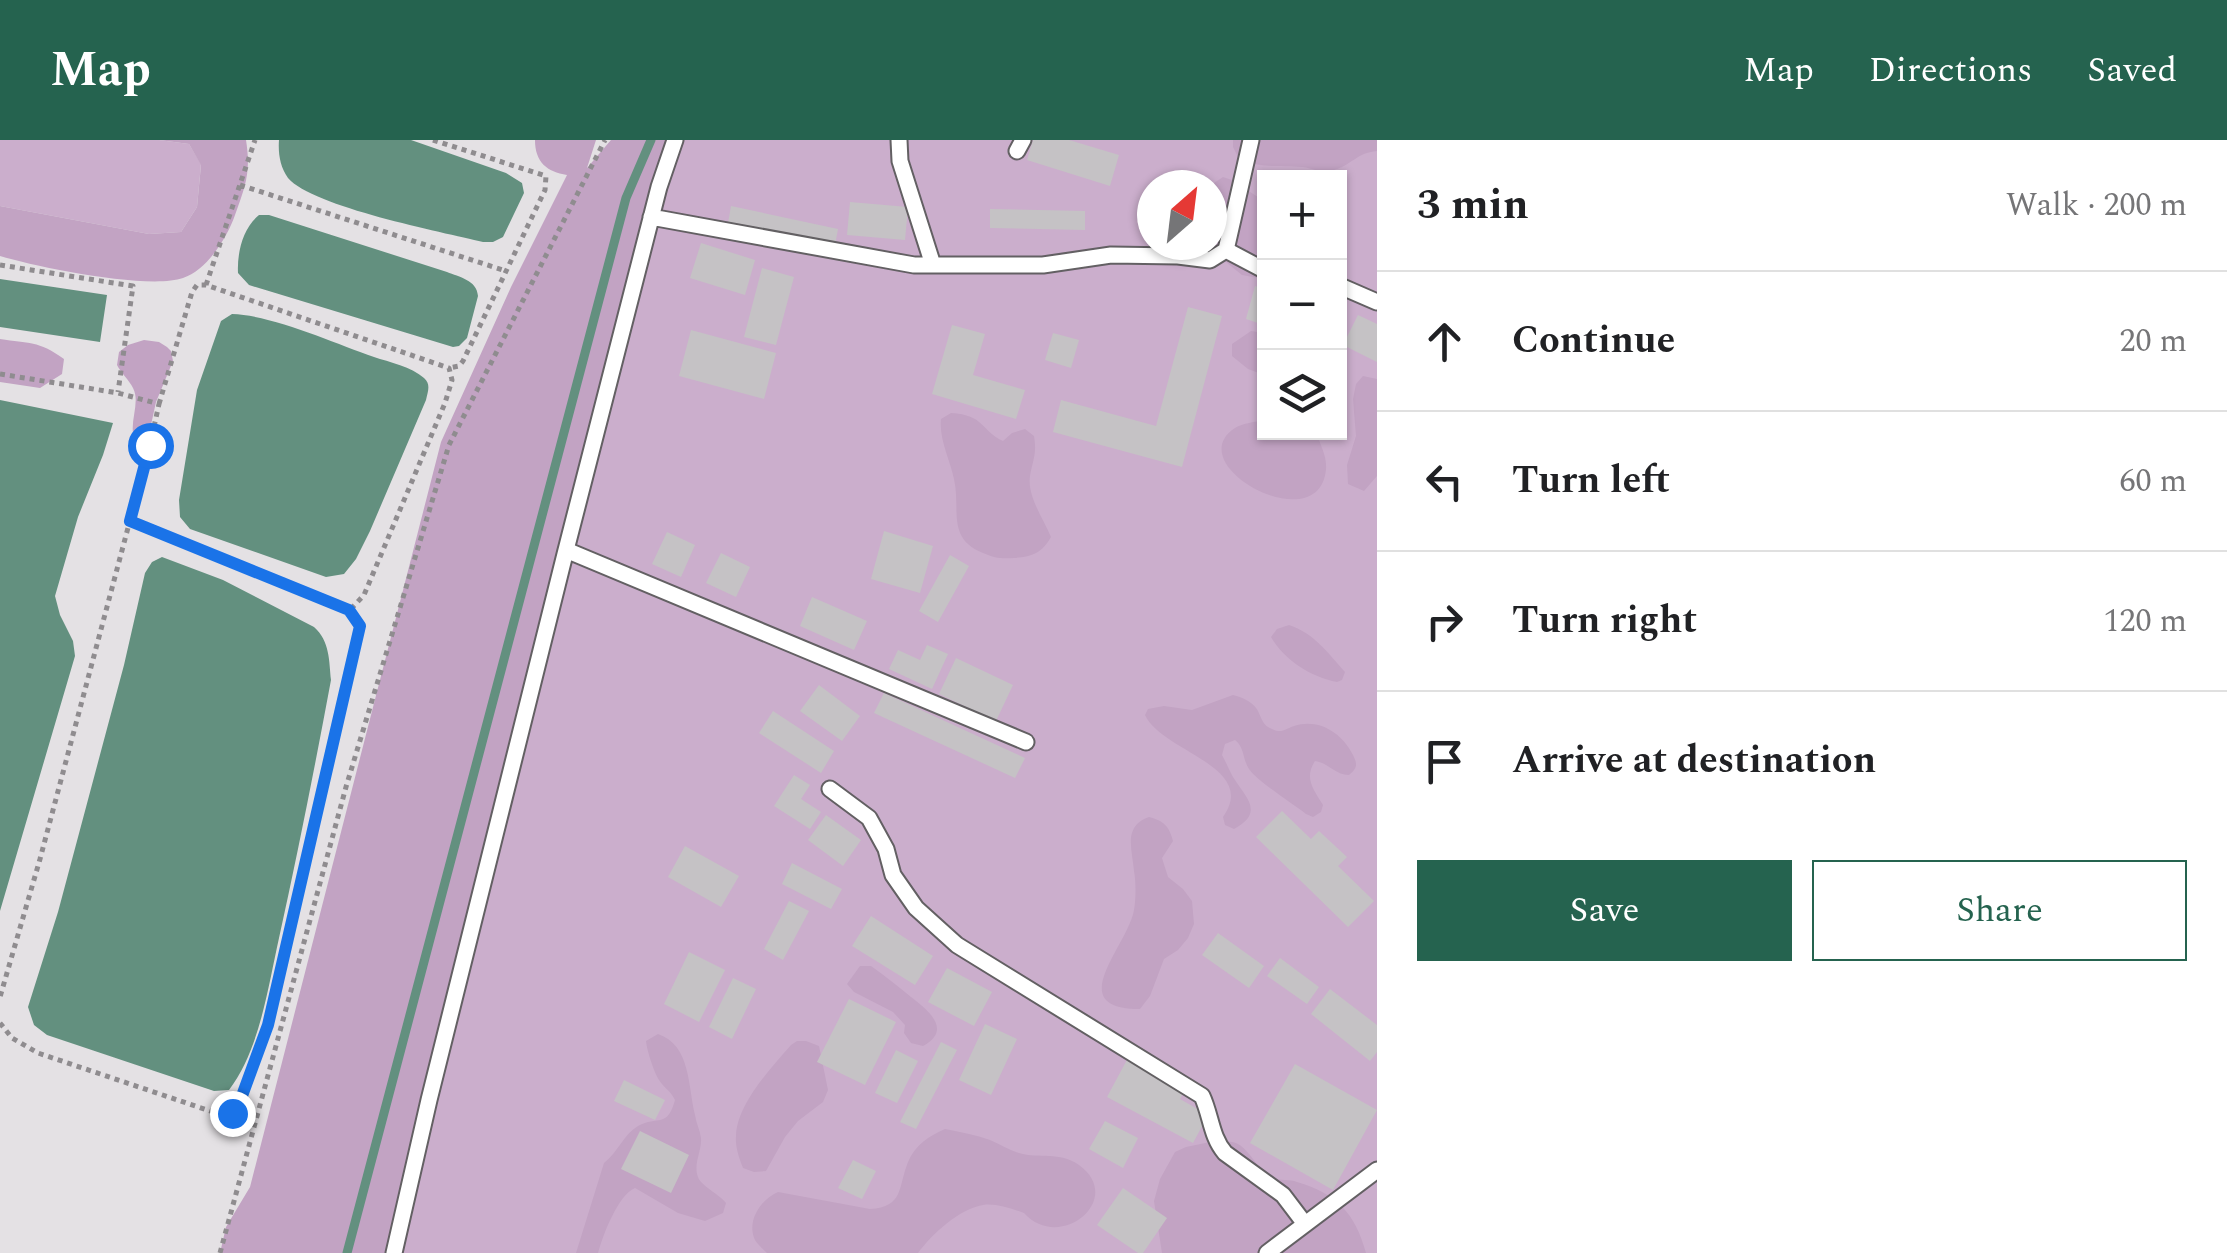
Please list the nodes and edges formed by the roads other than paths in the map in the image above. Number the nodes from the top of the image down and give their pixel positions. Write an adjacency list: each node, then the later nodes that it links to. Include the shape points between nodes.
1 (674, 140): 4 (lane)
2 (899, 140): 8 (lane)
3 (1251, 140): 5 (lane)
4 (651, 218): 8 (lane); 12 (lane)
5 (1227, 246)
6 (1227, 251): 9 (lane)
7 (1137, 255): 8 (lane, via 1043,265)
8 (933, 265)
9 (1257, 266)
10 (1347, 289): 11 (lane)
11 (1377, 302)
12 (566, 550): 13 (lane); 17 (lane)
13 (1026, 742)
14 (830, 789): 16 (lane, via 869,818 893,875 916,908 957,946 1202,1096 1218,1145 1283,1196)
15 (1377, 1170): 16 (lane)
16 (1306, 1224): 18 (lane)
17 (394, 1253)
18 (1268, 1253)

